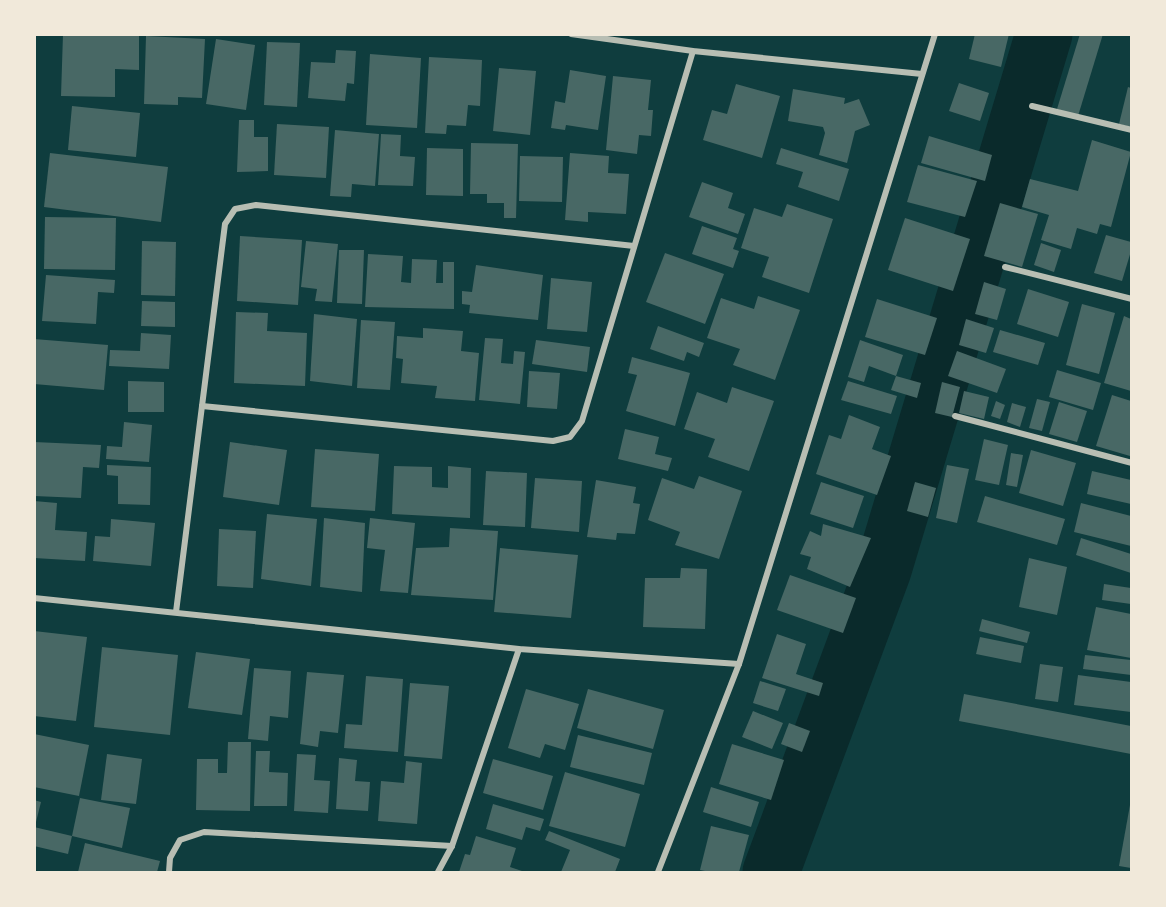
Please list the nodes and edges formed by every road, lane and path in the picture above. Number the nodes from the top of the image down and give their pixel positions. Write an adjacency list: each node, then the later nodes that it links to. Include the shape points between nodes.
1 (571, 34): 3 (street)
2 (935, 34): 4 (street)
3 (693, 51): 4 (street); 7 (street)
4 (922, 74): 16 (street)
5 (1032, 106): 6 (street)
6 (1131, 130)
7 (634, 246): 10 (street, via 582,421 570,437 554,441); 10 (street, via 256,205 235,210 225,224)
8 (1005, 267): 9 (street)
9 (1131, 299)
10 (202, 406): 14 (street)
11 (955, 416): 12 (street)
12 (1131, 463)
13 (34, 598): 14 (street)
14 (176, 612): 15 (street)
15 (519, 649): 16 (street); 17 (street)
16 (739, 664): 20 (street)
17 (452, 846): 18 (street, via 204,832 180,840 170,858); 19 (street)
18 (169, 873)
19 (438, 873)
20 (658, 873)

